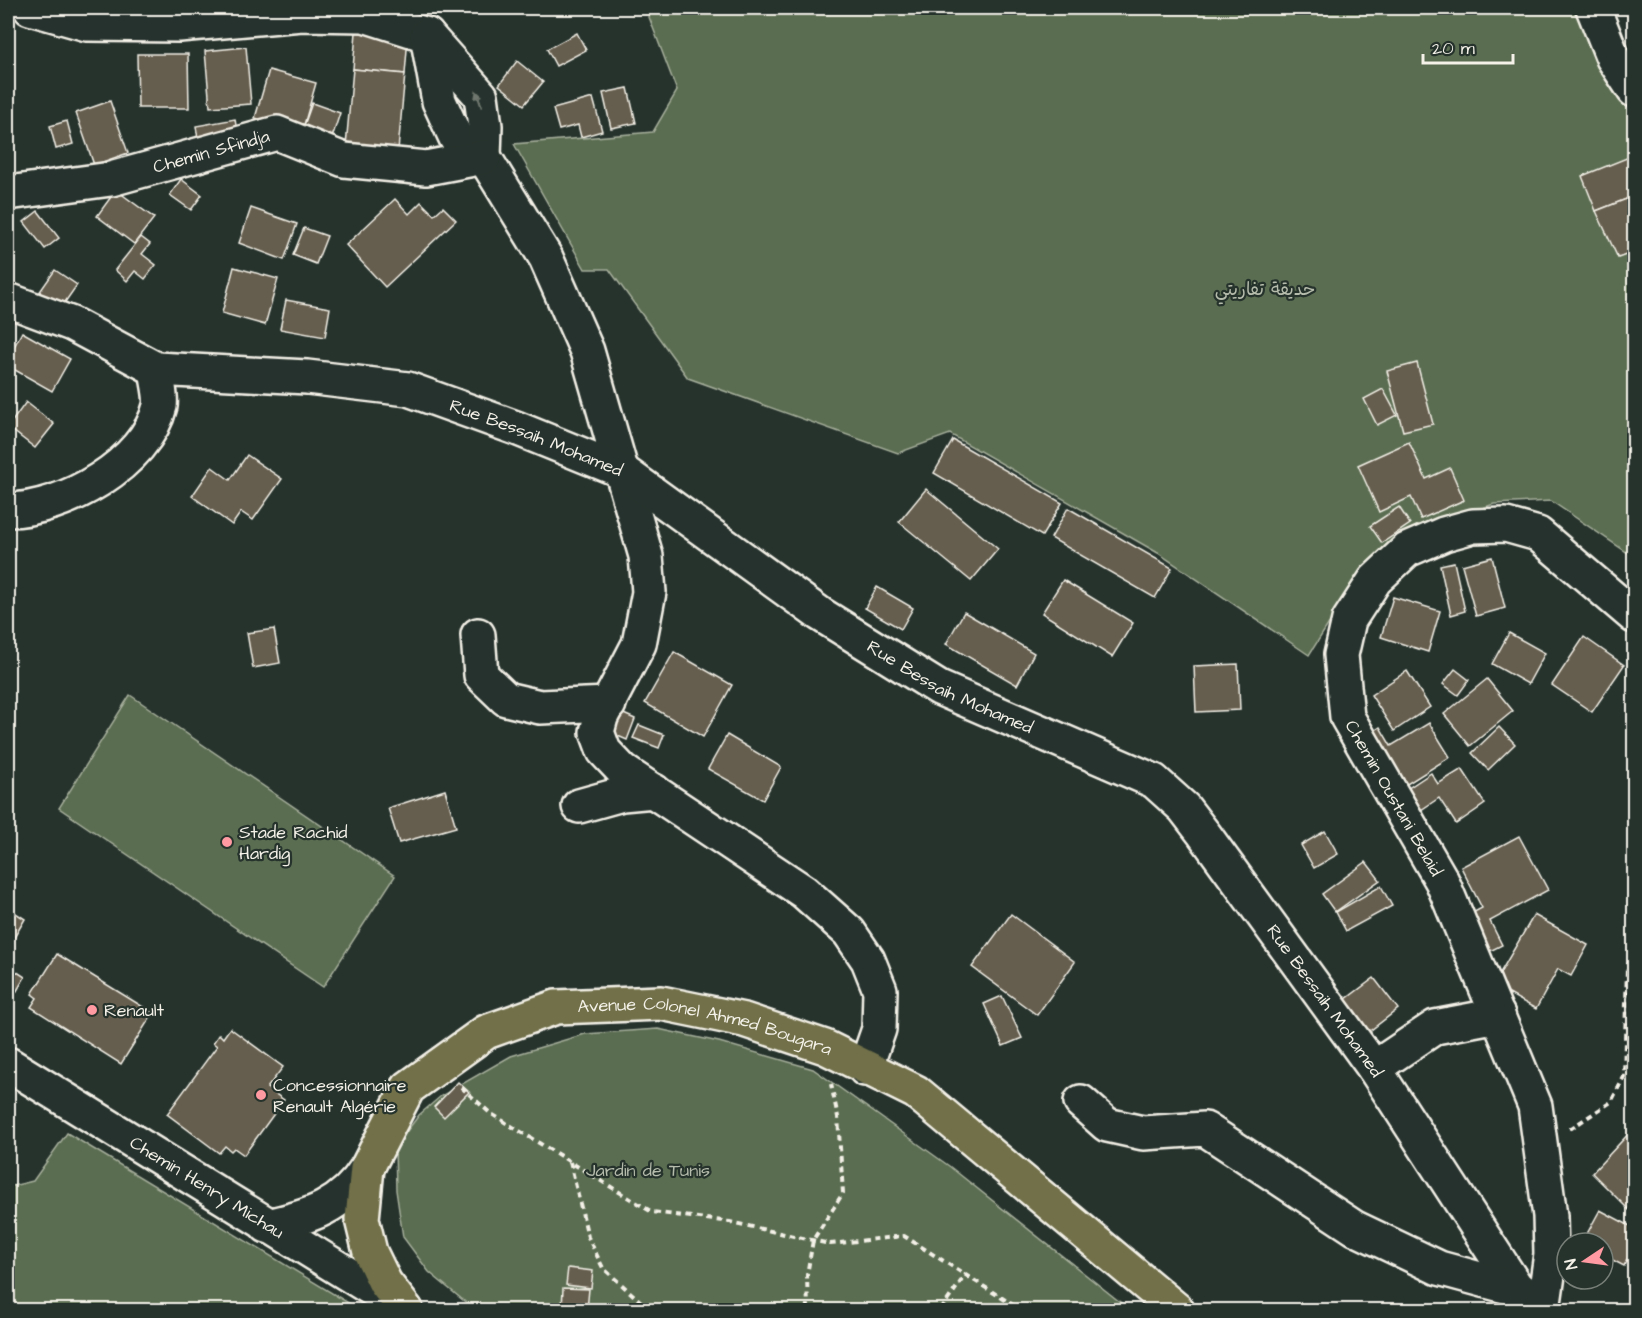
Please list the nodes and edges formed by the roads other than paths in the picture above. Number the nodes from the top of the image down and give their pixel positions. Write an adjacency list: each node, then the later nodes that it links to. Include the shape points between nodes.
1 (30, 8): 4 (street, via 87,24 179,25 302,14 364,15 427,35 440,101 456,138)
2 (1593, 8): 3 (street, via 1613,58)
3 (1635, 90)
4 (484, 157): 5 (street, Chemin Sfindja, via 426,168 344,160 277,133 111,179); 8 (street, via 546,258 587,351)
5 (8, 193)
6 (8, 300): 7 (street, via 72,324)
7 (156, 369): 8 (street, Rue Bessaih Mohamed, via 307,377 408,389); 9 (street, via 160,405 144,443 89,488 29,510)
8 (622, 471): 12 (street, via 646,556 649,592 639,644); 17 (street, Rue Bessaih Mohamed, via 820,614 939,688 1154,781 1184,808 1204,834)
9 (8, 510)
10 (1635, 616): 15 (street, Chemin Oustani Belaid, via 1538,534 1506,525 1473,526 1407,550 1375,580 1349,620 1341,655 1347,717 1442,881)
11 (478, 635): 12 (street, via 481,675 506,699 540,707)
12 (609, 704): 13 (street, via 597,732 604,751 623,771)
13 (654, 791): 14 (street, via 622,794); 18 (street, via 804,892 849,932 868,960 880,990 879,1029)
14 (579, 806)
15 (1498, 1015): 17 (street, via 1435,1027); 22 (street, Chemin Oustani Belaid, via 1535,1106 1550,1216 1551,1254)
16 (8, 1065): 21 (street, Chemin Henry Michau)
17 (1374, 1068): 22 (street, Rue Bessaih Mohamed)
18 (865, 1069): 20 (main road, Avenue Colonel Ahmed Bougara, via 825,1047 744,1020 661,1003 556,1007 486,1032 408,1088); 24 (main road, Avenue Colonel Ahmed Bougara, via 916,1092)
19 (1081, 1102): 22 (street, via 1107,1125 1143,1133 1205,1129 1355,1228 1439,1269)
20 (367, 1168): 21 (street, via 345,1196 329,1207); 23 (main road, Avenue Colonel Ahmed Bougara, via 362,1219 370,1252 385,1283)
21 (267, 1226): 23 (street, Chemin Henry Michau)
22 (1531, 1304)
23 (406, 1311)
24 (1177, 1311)

